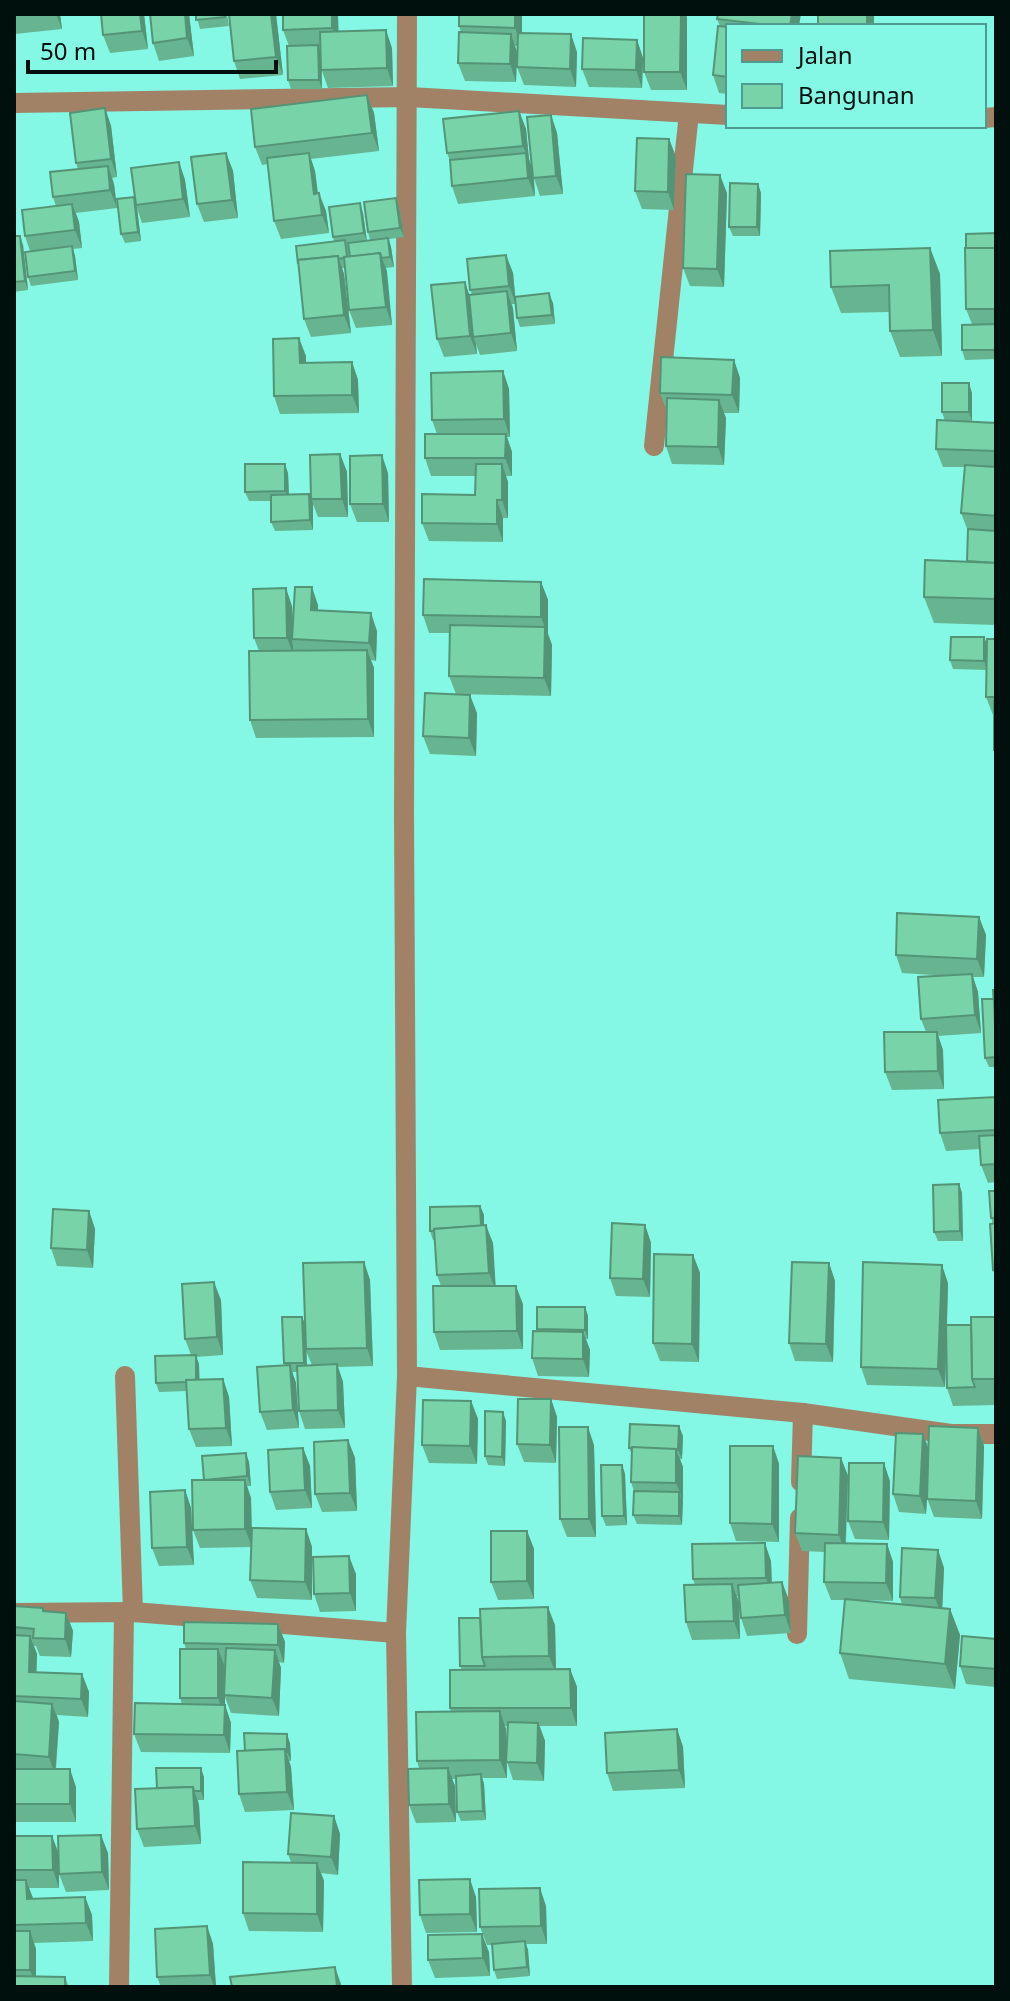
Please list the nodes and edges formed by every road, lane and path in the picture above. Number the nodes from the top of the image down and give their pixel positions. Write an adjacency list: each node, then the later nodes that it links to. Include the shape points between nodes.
1 (407, 14): 2 (street)
2 (409, 97): 3 (street); 4 (street); 8 (street)
3 (14, 103)
4 (689, 113): 5 (street); 6 (street)
5 (726, 115)
6 (654, 446)
7 (125, 1376): 11 (street)
8 (407, 1376): 9 (street); 13 (street)
9 (803, 1413): 10 (street, via 951,1434); 14 (street)
10 (996, 1434)
11 (129, 1612): 12 (street); 13 (street); 15 (street)
12 (14, 1613)
13 (396, 1633): 16 (street)
14 (797, 1634)
15 (119, 1987)
16 (402, 1987)

